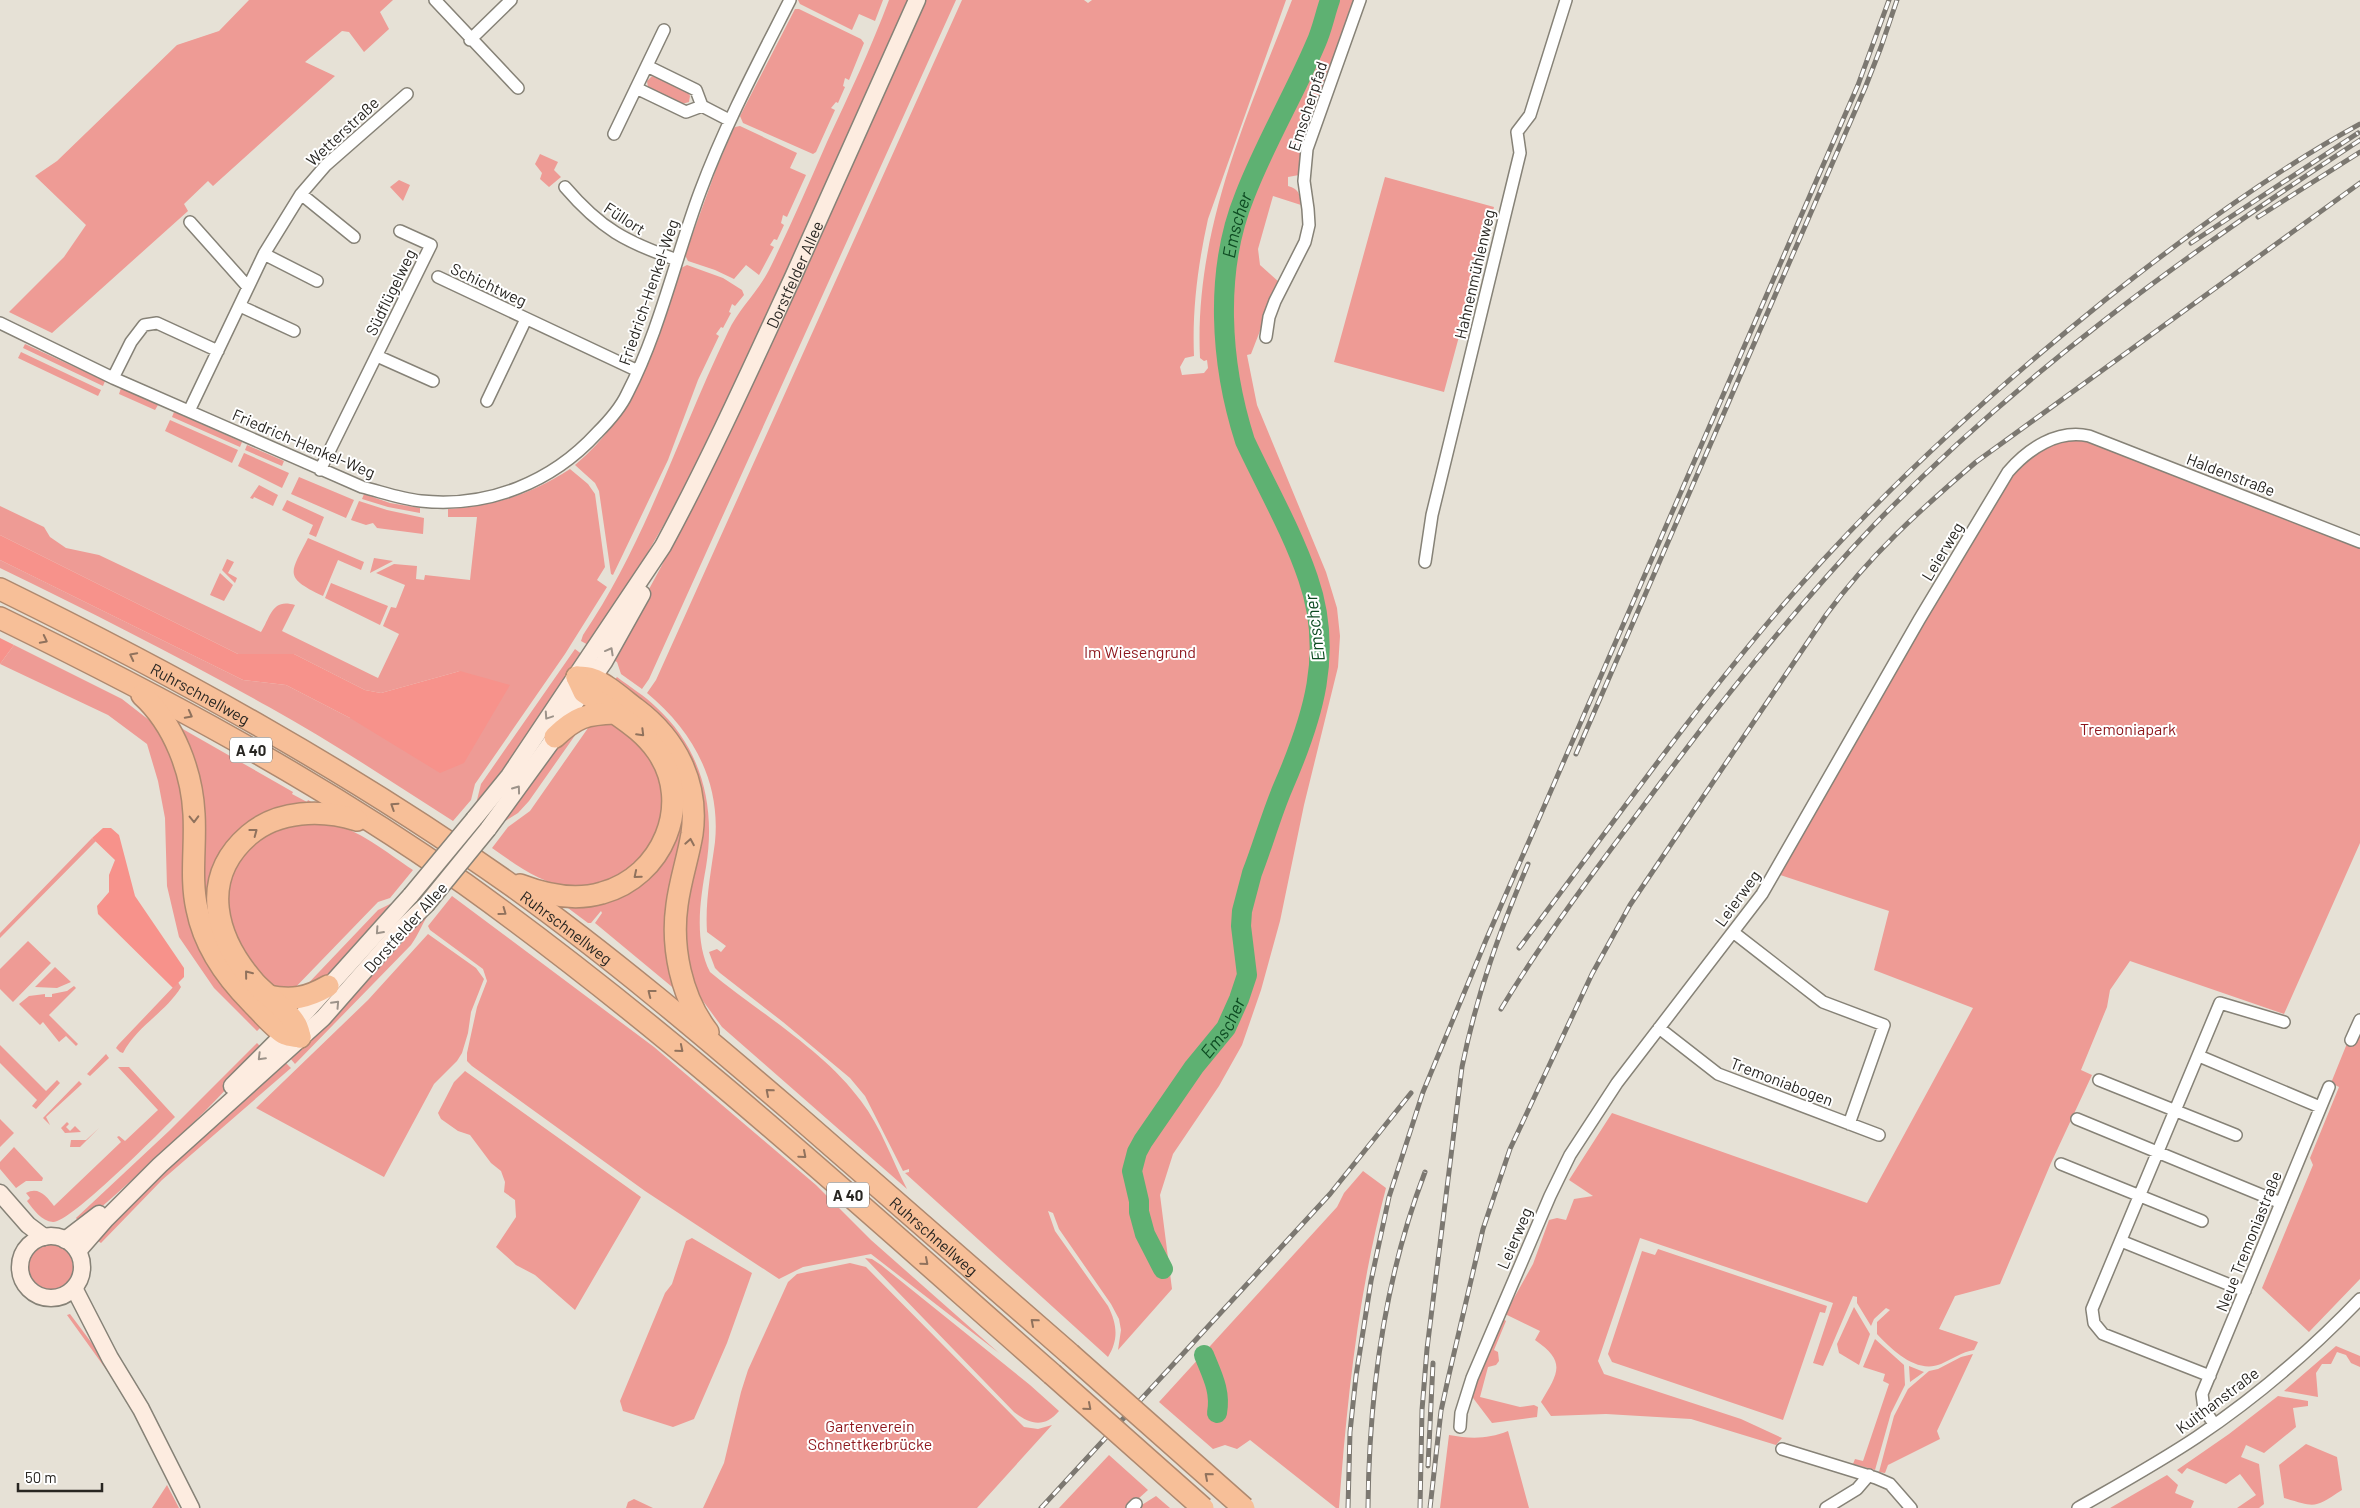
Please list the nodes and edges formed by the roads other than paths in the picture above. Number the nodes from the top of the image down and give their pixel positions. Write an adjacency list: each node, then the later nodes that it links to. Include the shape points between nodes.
1 (434, 0): 8 (street)
2 (511, 0): 8 (street)
3 (918, 0): 45 (main road, Dorstfelder Allee, via 719,437 663,546)
4 (1360, 0): 30 (street, Emscherpfad, via 1308,149 1304,181 1309,225 1306,242 1275,301)
5 (1566, 0): 41 (street, Hahnenmühlenweg, via 1530,115 1518,132 1520,154 1432,515)
6 (788, 1): 14 (street, Friedrich-Henkel-Weg)
7 (664, 30): 9 (street)
8 (470, 40): 10 (street)
9 (647, 66): 11 (street); 13 (street, via 696,90)
10 (518, 88)
11 (636, 88): 13 (street, via 686,112); 15 (street)
12 (407, 94): 17 (street, Wetterstraße, via 326,165)
13 (702, 106): 14 (street)
14 (729, 120): 22 (street, Friedrich-Henkel-Weg)
15 (614, 134)
16 (565, 187): 22 (street, Füllort, via 584,209 620,237)
17 (301, 194): 20 (street); 21 (street, Wetterstraße)
18 (190, 222): 25 (street)
19 (400, 231): 32 (street, Südflügelweg, via 431,246)
20 (354, 237)
21 (264, 254): 24 (street); 25 (street, Wetterstraße)
22 (677, 260): 33 (street, Friedrich-Henkel-Weg, via 652,339)
23 (438, 277): 27 (street, Schichtweg)
24 (317, 282)
25 (248, 287): 26 (street, Wetterstraße)
26 (240, 306): 29 (street); 31 (street, Wetterstraße)
27 (526, 319): 33 (street, Schichtweg); 36 (street, Schichtweg)
28 (0, 323): 34 (street, Friedrich-Henkel-Weg)
29 (294, 331)
30 (1266, 337)
31 (218, 351): 34 (street, via 157,323 144,325 131,342); 37 (street, Wetterstraße)
32 (377, 356): 35 (street, Südflügelweg); 39 (street, Südflügelweg)
33 (638, 371): 39 (street, Friedrich-Henkel-Weg, via 611,418 582,450 552,472 504,493 478,500 420,501 362,487)
34 (113, 378): 37 (street, Friedrich-Henkel-Weg)
35 (433, 382)
36 (487, 401)
37 (189, 411): 39 (street, Friedrich-Henkel-Weg)
38 (2089, 436): 40 (street, Haldenstraße); 50 (street, Leierweg, via 2078,433 2058,436 2022,455 2008,472 1762,894)
39 (320, 470)
40 (2360, 542)
41 (1425, 562)
42 (0, 589): 49 (highway, Ruhrschnellweg / A 40, one-way to 42, via 387,802 253,721 167,673)
43 (0, 618): 44 (highway, Ruhrschnellweg / A 40, one-way to 44)
44 (115, 675): 48 (highway, Ruhrschnellweg / A 40, one-way to 48, via 266,758); 56 (highway, one-way to 56, via 137,690 157,711 186,771 194,816 194,891 203,932 224,970 243,994)
45 (584, 682): 46 (highway); 47 (main road, Dorstfelder Allee); 51 (main road, Dorstfelder Allee, one-way to 51, bridge, via 549,714 509,776 411,895); 59 (highway, one-way to 45, via 697,1014 681,977 678,959 676,907 694,815 682,762 664,734 648,718)
46 (615, 713): 47 (highway, via 580,718); 49 (highway, one-way to 49, via 633,725 657,752 670,780 673,802 671,825 650,864 618,888 602,894 570,897 532,890)
47 (555, 737): 56 (main road, Dorstfelder Allee, one-way to 47, bridge, via 323,1018 426,905 488,829)
48 (384, 831): 52 (highway, one-way to 48, via 235,958 220,925 218,890 224,866 231,854 264,824 293,815 346,816); 89 (highway, Ruhrschnellweg / A 40, one-way to 89, bridge, via 492,904 642,1018 751,1109)
49 (490, 870): 59 (highway, Ruhrschnellweg / A 40, one-way to 49, via 592,946)
50 (1733, 932): 55 (street, Leierweg); 65 (street, Tremoniabogen, via 1823,1002 1884,1025)
51 (328, 986): 52 (highway, via 302,999); 56 (main road, Dorstfelder Allee)
52 (268, 996): 56 (highway)
53 (2360, 1020): 57 (street)
54 (2284, 1022): 58 (street, via 2220,1003)
55 (1659, 1028): 65 (street, Tremoniabogen, via 1718,1074); 85 (street, Leierweg, via 1580,1136 1561,1172 1472,1378)
56 (293, 1031): 76 (main road, Dorstfelder Allee, one-way to 76, via 143,1174 82,1229); 79 (main road, Dorstfelder Allee, via 106,1219)
57 (2351, 1040)
58 (2199, 1056): 62 (street); 63 (street)
59 (729, 1057): 90 (highway, Ruhrschnellweg / A 40, one-way to 59, bridge)
60 (2099, 1080): 63 (street)
61 (2329, 1087): 62 (street, Neue Tremoniastraße)
62 (2320, 1107): 73 (street, Neue Tremoniastraße)
63 (2175, 1111): 67 (street); 68 (street)
64 (2077, 1120): 68 (street)
65 (1849, 1124): 66 (street, Tremoniabogen)
66 (1879, 1135)
67 (2236, 1135)
68 (2158, 1152): 71 (street); 73 (street)
69 (2061, 1164): 71 (street)
70 (0, 1194): 75 (main road, via 28,1225)
71 (2140, 1197): 74 (street); 77 (street)
72 (0, 1200): 78 (main road)
73 (2281, 1203): 80 (street, Neue Tremoniastraße)
74 (2202, 1221)
75 (44, 1237): 76 (main road); 78 (main road)
76 (65, 1240): 79 (main road)
77 (2121, 1241): 80 (street); 83 (street, via 2092,1309 2094,1323 2103,1334)
78 (28, 1246): 81 (main road, via 21,1258 20,1269 28,1288 46,1298)
79 (78, 1252): 81 (main road, via 82,1270)
80 (2245, 1291): 83 (street, Neue Tremoniastraße)
81 (67, 1292): 88 (main road, via 140,1409)
82 (2360, 1299): 84 (street, Kuithanstraße, via 2333,1327)
83 (2210, 1376): 84 (street, Neue Tremoniastraße, via 2202,1394 2204,1410)
84 (2214, 1424): 93 (street, Kuithanstraße, via 2163,1459)
85 (1460, 1427)
86 (1782, 1449): 87 (street)
87 (1869, 1475): 91 (street, via 1857,1489); 92 (street, via 1890,1484)
88 (191, 1508)
89 (1203, 1508)
90 (1244, 1508)
91 (1826, 1508)
92 (1911, 1508)
93 (2078, 1508)

